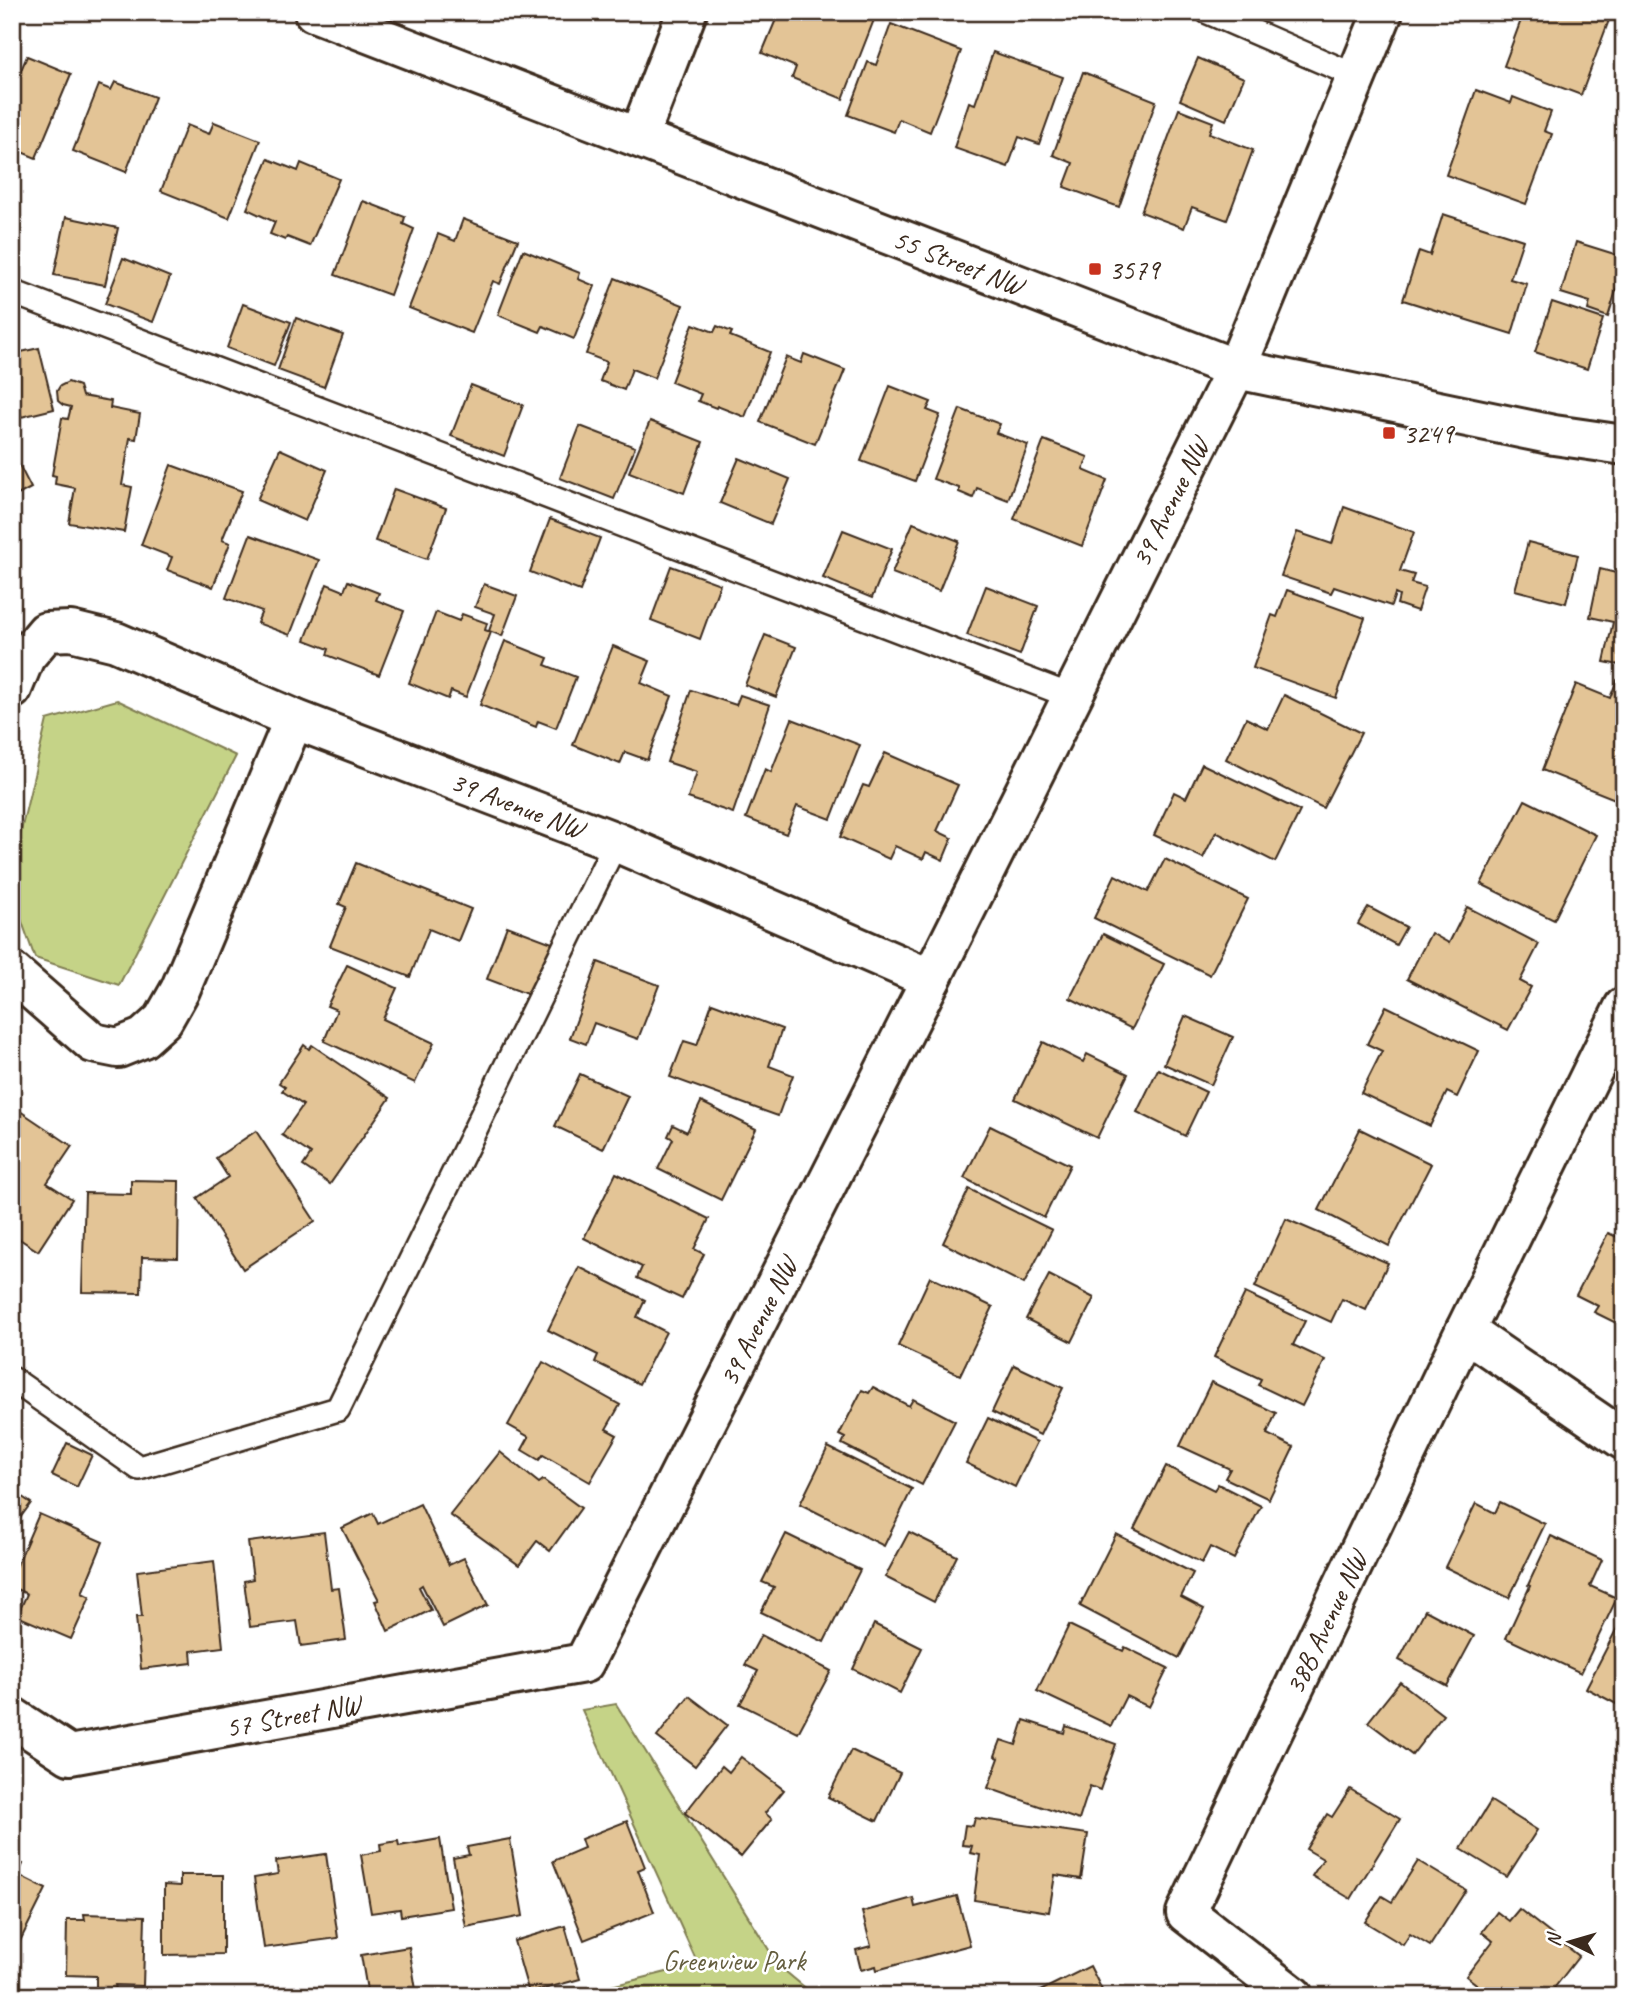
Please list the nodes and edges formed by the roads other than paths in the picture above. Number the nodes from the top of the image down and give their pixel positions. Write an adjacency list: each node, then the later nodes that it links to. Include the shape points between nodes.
1 (314, 12): 6 (street, 55 Street NW)
2 (687, 12): 6 (street)
3 (1208, 12): 5 (lane)
4 (1383, 12): 5 (street, 39 Avenue NW)
5 (1358, 77): 8 (street, 39 Avenue NW)
6 (639, 136): 8 (street, 55 Street NW)
7 (12, 292): 11 (lane)
8 (1236, 369): 9 (street, 55 Street NW, via 1553,435); 11 (street, 39 Avenue NW)
9 (1624, 445)
10 (12, 689): 12 (street, 39 Avenue NW, via 25,657 46,632 71,631 116,642)
11 (1073, 696): 15 (street, 39 Avenue NW)
12 (294, 719): 13 (street, 39 Avenue NW); 14 (street, via 180,990 163,1020 143,1038 118,1048 93,1042)
13 (616, 842): 15 (street, 39 Avenue NW); 18 (lane, via 338,1409 139,1468)
14 (12, 972)
15 (931, 979): 20 (street, 39 Avenue NW)
16 (1620, 1024): 17 (street, 38B Avenue NW)
17 (1465, 1331): 19 (street); 22 (street, 38B Avenue NW, via 1186,1913)
18 (12, 1379)
19 (1624, 1440)
20 (584, 1663): 21 (street, 57 Street NW, via 70,1755)
21 (12, 1717)
22 (1293, 1996)

